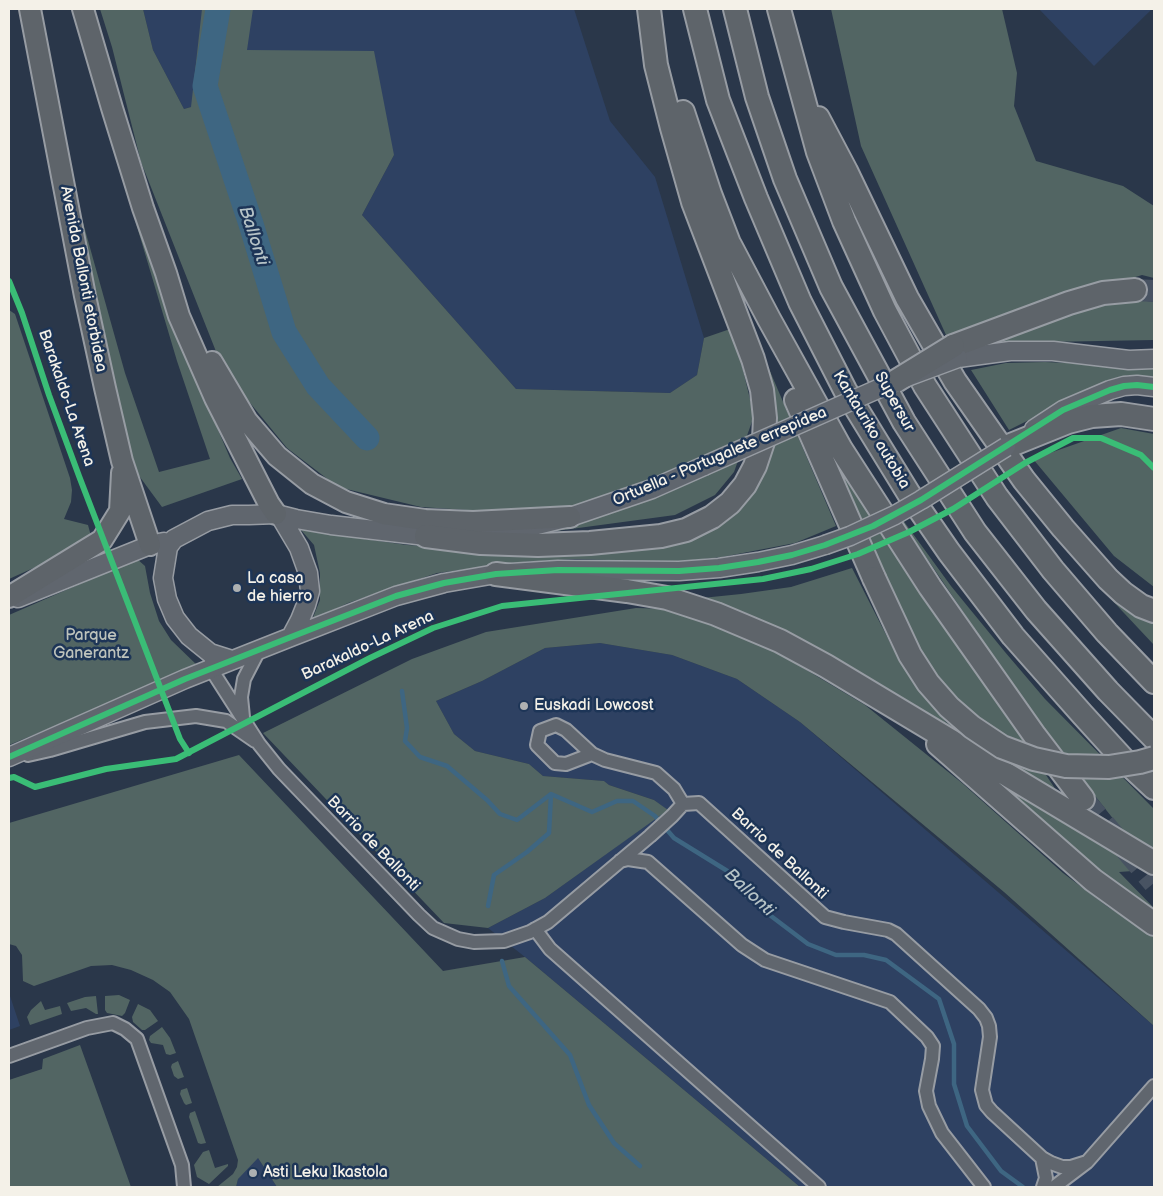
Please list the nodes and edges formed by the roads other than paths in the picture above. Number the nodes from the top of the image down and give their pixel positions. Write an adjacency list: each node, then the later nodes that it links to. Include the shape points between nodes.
1 (30, 9): 18 (main road, Avenida Ballonti etorbidea, via 85,296)
2 (83, 9): 10 (main road)
3 (649, 9): 21 (highway, via 656,65 690,193 762,390 766,418 764,439 755,466 730,503 712,517 686,530 661,536 538,545)
4 (655, 9): 9 (highway, via 690,137)
5 (695, 9): 40 (highway, Kantauriko autobia, via 718,100 756,198 800,302 846,390 914,501 1013,636 1123,759)
6 (736, 9): 35 (highway, Supersur, via 757,97 785,179 830,287 904,422 974,532 1036,610)
7 (779, 9): 8 (highway)
8 (799, 84): 28 (highway, via 846,171 907,298 955,380 1024,480 1063,528 1108,579 1141,606); 32 (highway, via 818,152 844,221 885,311 925,386 997,497 1048,563 1107,633)
9 (730, 245): 39 (highway, bridge, via 760,322 874,578 910,655 928,683 972,727 1002,747 1034,759 1066,766 1109,767); 41 (highway, via 804,385 847,457 930,587)
10 (166, 273): 19 (main road, via 179,316 215,398 269,504); 20 (main road, via 247,421 277,456 312,484 346,502 384,514 425,520 472,522)
11 (1135, 290): 12 (highway, via 1069,303)
12 (956, 352): 13 (street, via 1053,351 1129,360); 14 (highway, bridge)
13 (1154, 359)
14 (896, 381): 20 (street, Ortuella - Portugalete errepidea, bridge, via 652,489)
15 (1154, 387): 17 (street, via 1137,385 1110,390 1063,410)
16 (1154, 419): 17 (highway, via 1121,414 1092,416)
17 (1013, 443): 24 (street, bridge, via 895,515 850,536 792,555 679,571 558,570)
18 (122, 461): 23 (main road, Avenida Ballonti etorbidea); 26 (main road, via 120,510 102,540)
19 (278, 515): 21 (street, Ortuella - Portugalete errepidea); 22 (street, via 232,515 208,521); 29 (street, via 299,548 308,573 310,591)
20 (570, 516): 21 (street, Ortuella - Portugalete errepidea, via 521,529)
21 (426, 536)
22 (174, 539): 23 (street); 25 (street, via 168,547)
23 (150, 545): 25 (street); 27 (street)
24 (496, 574): 29 (street, via 396,596); 33 (highway, via 667,598 780,641)
25 (163, 578): 31 (street, via 166,599 175,618)
26 (9, 597)
27 (9, 602)
28 (1154, 611)
29 (291, 637): 30 (street)
30 (259, 650): 31 (street, via 232,660); 34 (street, via 244,678 240,696)
31 (211, 661): 34 (street, Barrio de Ballonti); 38 (street)
32 (1154, 682)
33 (884, 701): 45 (highway); 47 (highway, via 930,737 1093,880)
34 (243, 719): 36 (street, Barrio de Ballonti)
35 (1154, 738)
36 (259, 744): 38 (street, via 226,721 196,716 145,722 50,750); 48 (street, Barrio de Ballonti, via 433,928 474,942 504,941)
37 (592, 754): 42 (street, via 656,773)
38 (9, 758)
39 (1154, 758)
40 (1154, 788)
41 (1083, 799)
42 (683, 804): 43 (street, Barrio de Ballonti); 51 (street, Barrio de Ballonti, via 699,803 824,917 896,934 979,1008 986,1018 990,1037 982,1090 986,1105)
43 (650, 836): 44 (street, Barrio de Ballonti); 46 (street, via 648,850)
44 (618, 862): 46 (street, via 638,860 648,862); 48 (street, Barrio de Ballonti)
45 (1154, 863)
46 (658, 870): 55 (street, via 754,953 766,960 890,1002 927,1037 933,1046 926,1091 929,1106 942,1133)
47 (1154, 924)
48 (536, 929): 54 (street, via 550,949)
49 (9, 1056): 53 (street, via 86,1028 113,1023 125,1029 137,1039 182,1165)
50 (1154, 1086): 52 (street)
51 (1042, 1158): 52 (street, via 1062,1167); 56 (street, via 1046,1178)
52 (1087, 1162): 57 (street)
53 (184, 1187)
54 (819, 1187)
55 (984, 1187)
56 (1043, 1187)
57 (1054, 1187)

